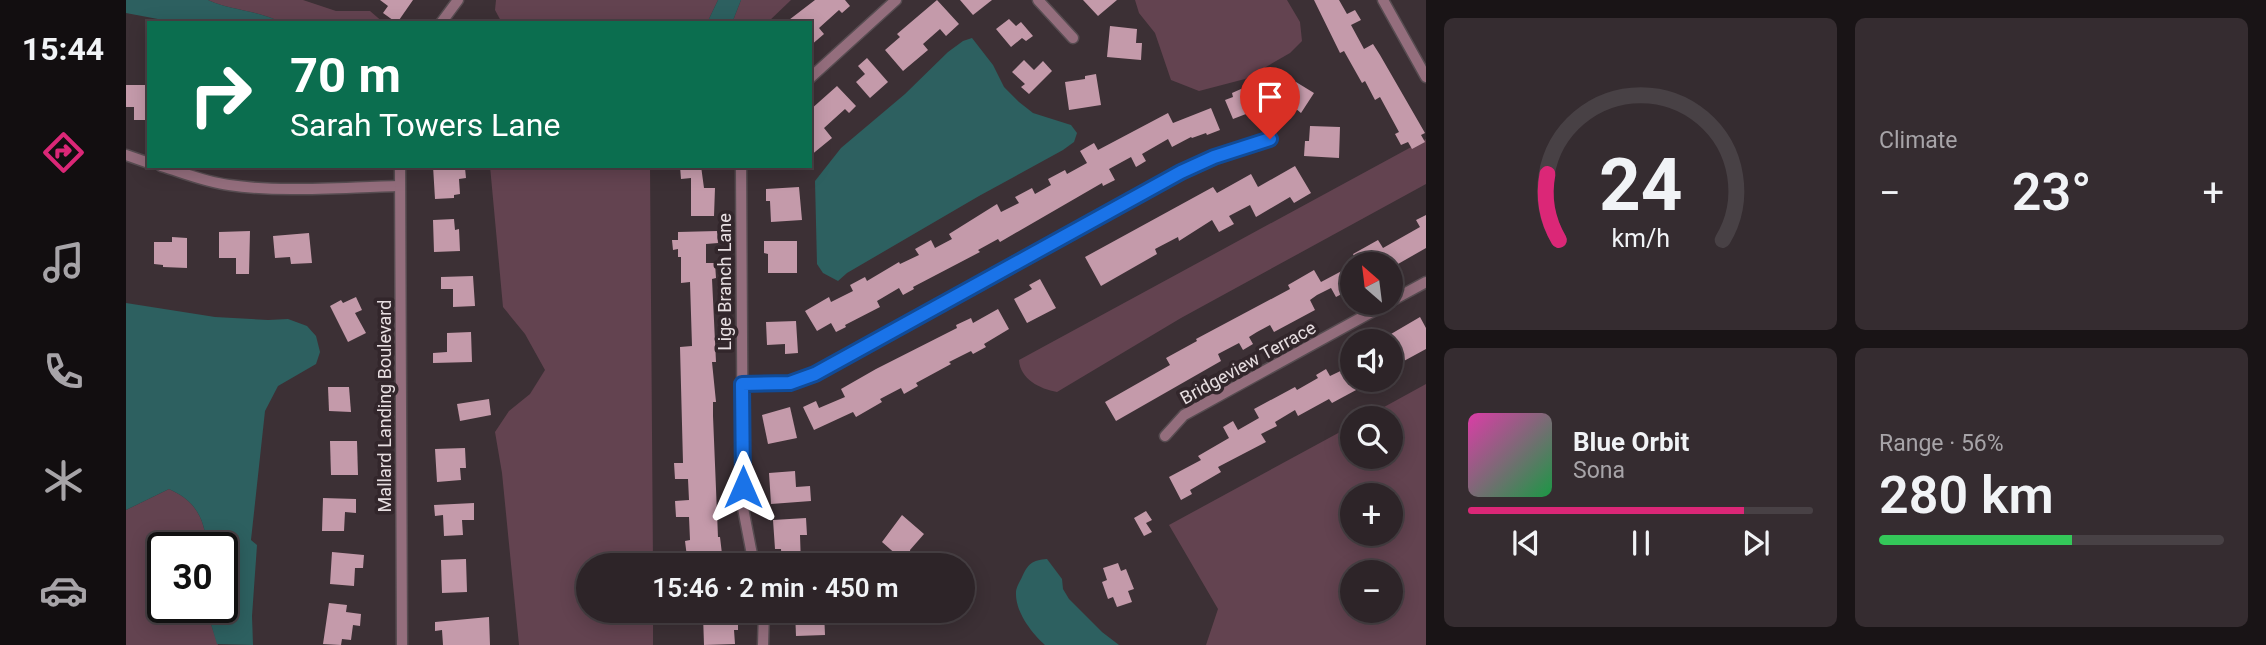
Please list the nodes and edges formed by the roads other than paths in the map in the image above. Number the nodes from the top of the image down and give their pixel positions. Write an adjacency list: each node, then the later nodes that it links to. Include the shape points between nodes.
1 (458, 0): 5 (street)
2 (896, 0): 7 (street)
3 (1038, 0): 6 (street)
4 (1383, 0): 8 (street)
5 (442, 21)
6 (1073, 38)
7 (812, 76)
8 (1426, 77)
9 (1270, 139): 19 (street, via 1181,172 815,374 790,383)
10 (126, 155): 11 (street)
11 (147, 162)
12 (167, 168): 15 (street, via 232,186)
13 (400, 168): 15 (street, Mallard Landing Boulevard)
14 (741, 168): 19 (street, Lige Branch Lane)
15 (399, 186): 23 (street, Mallard Landing Boulevard)
16 (1426, 282): 17 (street, Bridgeview Terrace)
17 (1404, 294)
18 (1366, 315): 20 (street, Bridgeview Terrace, via 1184,415)
19 (742, 384): 21 (street, Lige Branch Lane, via 743,508)
20 (1165, 436)
21 (752, 553)
22 (764, 623): 24 (street)
23 (402, 645)
24 (763, 645)

